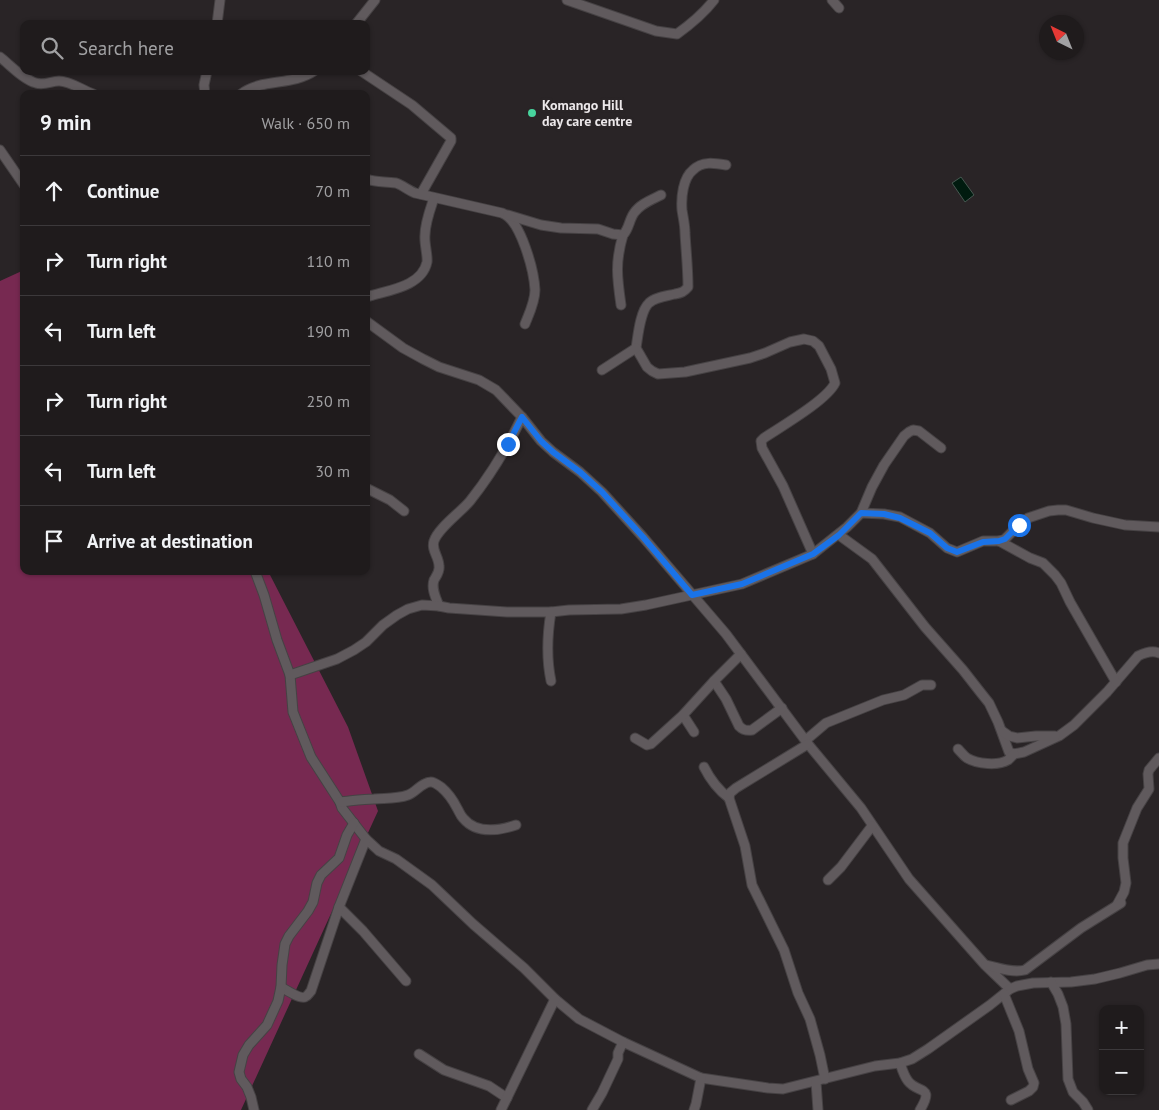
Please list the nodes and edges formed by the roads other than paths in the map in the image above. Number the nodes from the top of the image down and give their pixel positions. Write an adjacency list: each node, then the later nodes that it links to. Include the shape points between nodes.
1 (220, 0): 7 (street)
2 (375, 0): 8 (street)
3 (567, 0): 4 (street, via 656,31 677,34)
4 (714, 0)
5 (832, 0): 6 (street)
6 (839, 8)
7 (218, 20)
8 (359, 20)
9 (0, 57): 10 (street)
10 (20, 73)
11 (22, 75): 15 (street, via 42,85 66,82)
12 (206, 75): 16 (street)
13 (306, 75): 17 (street)
14 (367, 75): 22 (street, via 412,105 451,138)
15 (84, 90)
16 (205, 90)
17 (247, 90)
18 (0, 150): 20 (street)
19 (726, 165): 31 (street, via 701,164 687,177 682,210 688,287 684,292 648,303 641,319)
20 (20, 178)
21 (370, 181): 22 (street, via 399,184)
22 (421, 194): 24 (street)
23 (661, 195): 26 (street, via 634,213)
24 (434, 198): 25 (street); 27 (street, via 424,234 427,261 421,275 403,286)
25 (508, 215): 26 (street, via 541,225 598,229); 30 (street, via 526,249 532,270 534,299)
26 (623, 235): 28 (street, via 618,252 617,277)
27 (370, 296)
28 (621, 305)
29 (370, 324): 33 (street, via 422,360 490,386)
30 (525, 324)
31 (636, 348): 32 (street); 41 (street, via 652,371 658,374 685,372 750,358 804,339 819,346 835,382 832,389 761,442)
32 (602, 370)
33 (522, 417): 43 (street, via 541,441 602,492); 44 (street, via 479,489 434,541 439,566 433,590)
34 (941, 448): 37 (street, via 918,431 913,430 904,436 884,465)
35 (370, 490): 36 (street)
36 (404, 511)
37 (861, 513): 39 (street); 40 (street, via 900,518 957,552 983,542)
38 (1159, 527): 40 (street, via 1125,525 1058,510 1028,518)
39 (839, 535): 41 (street); 55 (street, via 872,560 882,572 989,703)
40 (999, 541): 51 (street, via 1043,563 1055,575)
41 (813, 554): 43 (street, via 742,584)
42 (257, 575): 48 (street)
43 (692, 595): 45 (street, via 622,609); 47 (street)
44 (439, 606): 45 (street); 48 (street, via 422,605 408,609 354,650)
45 (551, 612): 49 (street, via 547,636)
46 (1159, 653): 51 (street, via 1138,656)
47 (740, 654): 50 (street); 53 (street)
48 (290, 676): 65 (street, via 294,712 311,757)
49 (551, 681)
50 (714, 681): 53 (street, via 739,726 747,731); 54 (street)
51 (1116, 682): 57 (street, via 1084,716)
52 (931, 685): 59 (street, via 922,685 904,695 826,723)
53 (782, 708): 59 (street)
54 (683, 715): 56 (street); 58 (street, via 647,746)
55 (1002, 731): 57 (street, via 1017,738); 61 (street, via 1005,745)
56 (694, 732)
57 (1059, 736): 61 (street)
58 (635, 738)
59 (807, 742): 64 (street, via 736,788); 68 (street)
60 (958, 749): 61 (street, via 967,758 987,763 1008,760)
61 (1014, 754)
62 (1159, 758): 74 (street, via 1148,774 1149,789 1123,842 1126,882 1119,904)
63 (704, 767): 64 (street, via 720,791)
64 (729, 798): 85 (street, via 752,885 784,950 810,1020 820,1055)
65 (340, 802): 66 (street); 67 (street, via 405,796 431,782 444,790 462,817 476,827 493,830)
66 (354, 823): 69 (street); 78 (street, via 339,858 321,875 313,902 285,944)
67 (516, 826)
68 (872, 826): 70 (street); 73 (street, via 909,879)
69 (366, 838): 71 (street); 80 (street, via 379,851 432,885)
70 (828, 880)
71 (340, 907): 75 (street); 78 (street, via 308,996 300,997)
72 (1159, 964): 76 (street, via 1095,979)
73 (986, 965): 74 (street); 79 (street)
74 (1025, 970): 77 (street)
75 (406, 981)
76 (1051, 982): 77 (street); 94 (street, via 1063,1007 1070,1086)
77 (1033, 983): 79 (street)
78 (280, 987): 88 (street, via 278,1002 267,1025 249,1045 240,1063 241,1079)
79 (1007, 991): 83 (street, via 928,1049); 87 (street, via 1034,1083 1029,1091)
80 (555, 999): 81 (street, via 579,1019); 86 (street)
81 (623, 1042): 84 (street); 90 (street, via 618,1059)
82 (418, 1054): 86 (street, via 444,1070 489,1086)
83 (900, 1063): 85 (street); 93 (street, via 908,1081 925,1092)
84 (701, 1078): 85 (street, via 783,1089); 91 (street)
85 (820, 1080): 92 (street)
86 (507, 1098): 89 (street)
87 (1011, 1100)
88 (254, 1110)
89 (501, 1110)
90 (592, 1110)
91 (694, 1110)
92 (818, 1110)
93 (920, 1110)
94 (1088, 1110)

